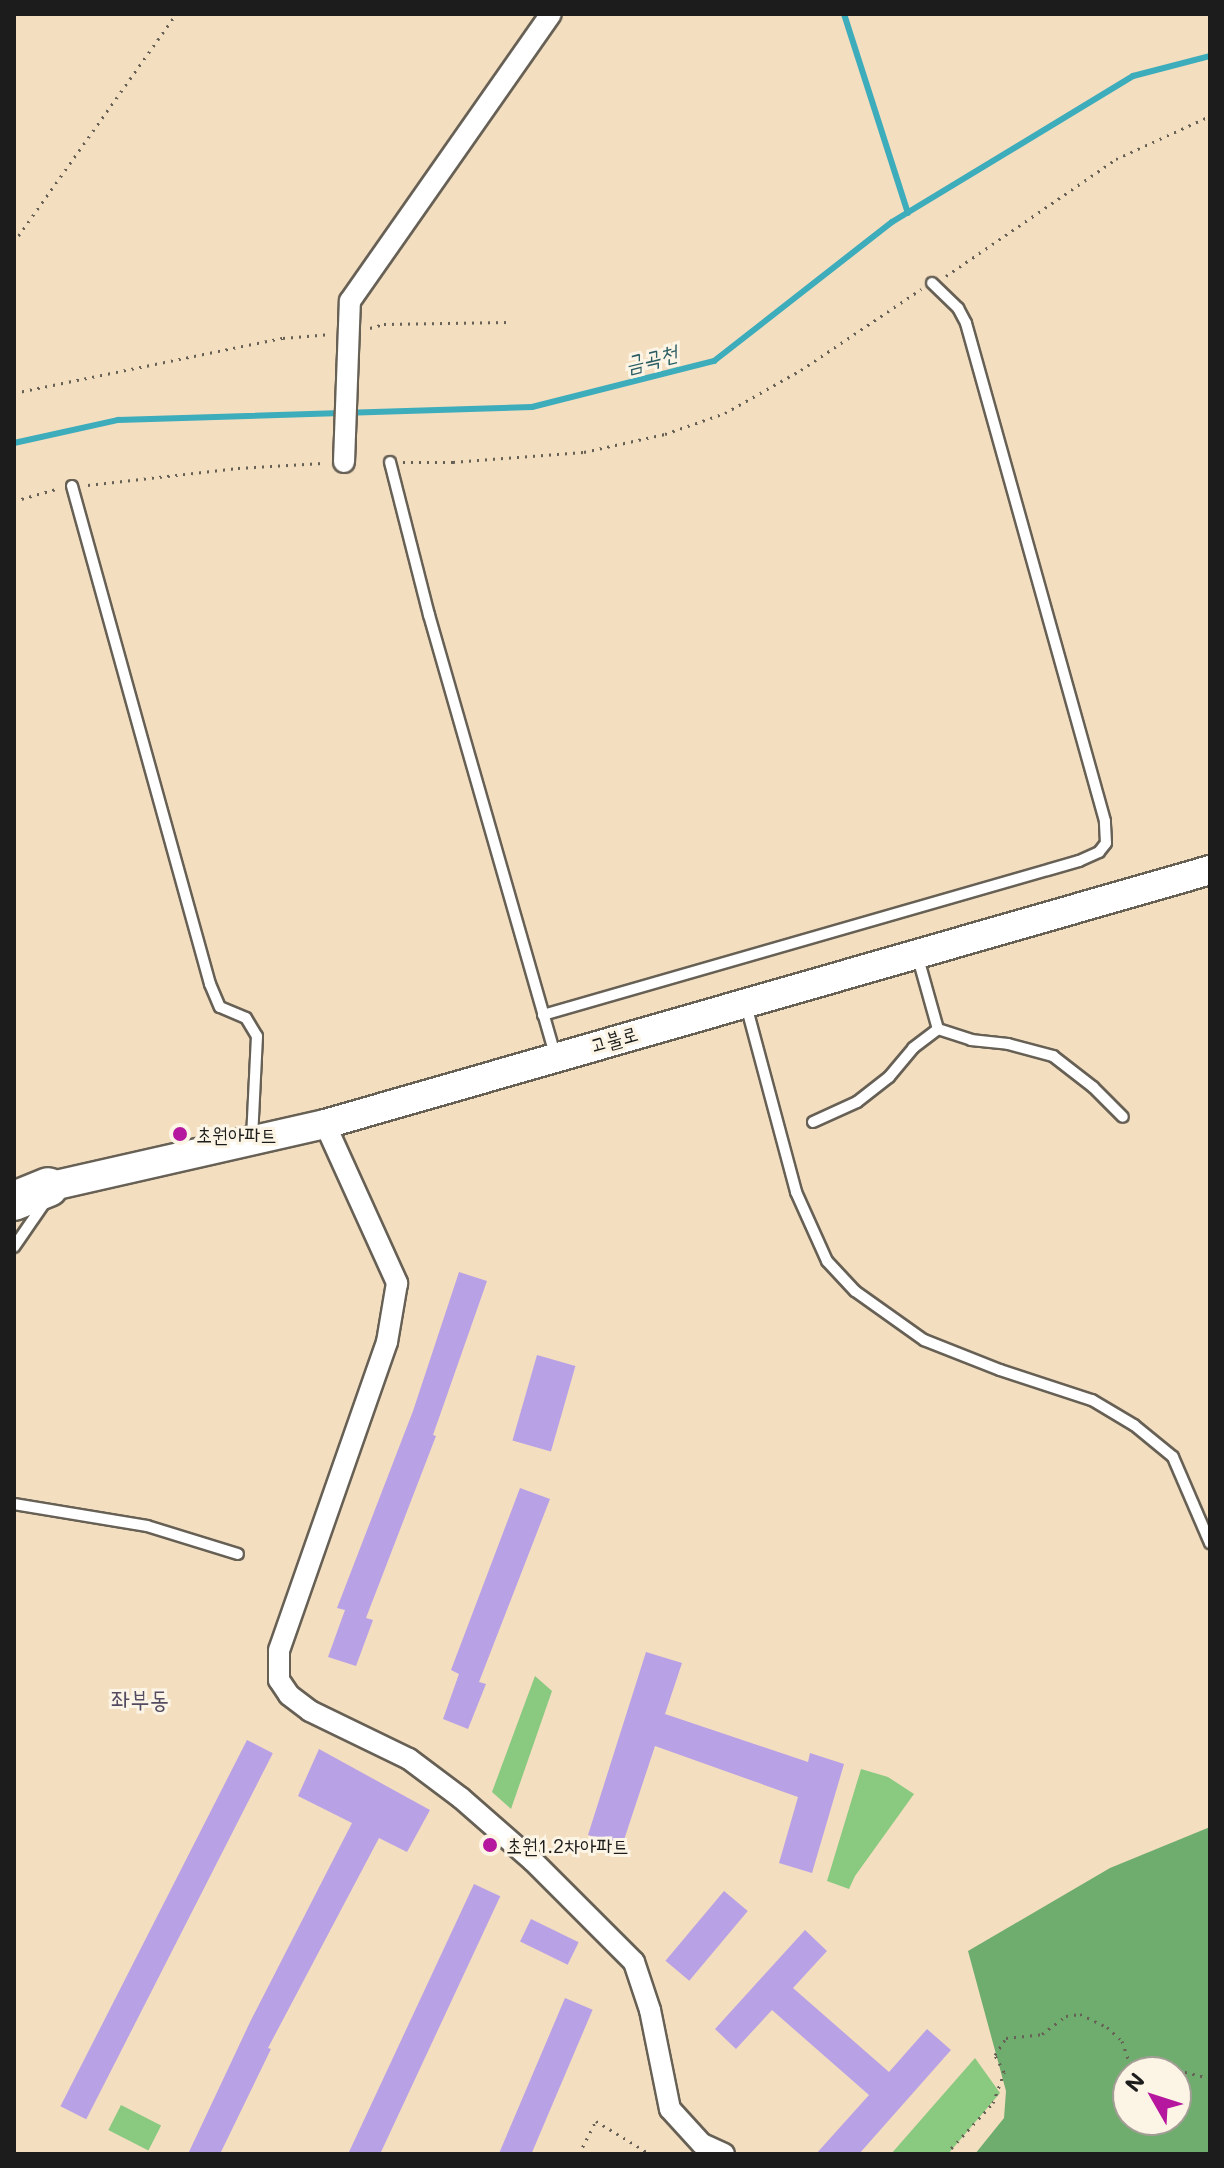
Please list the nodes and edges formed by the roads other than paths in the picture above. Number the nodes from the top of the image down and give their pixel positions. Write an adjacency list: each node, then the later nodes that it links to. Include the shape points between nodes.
1 (551, 14): 3 (street, via 350,301)
2 (932, 283): 9 (lane, via 966,323 1105,821 1106,843 1079,861)
3 (344, 462)
4 (390, 462): 9 (lane)
5 (72, 486): 15 (lane, via 210,984 220,1007 246,1018 257,1036)
6 (1210, 870): 7 (main road, 고불로)
7 (916, 952): 8 (main road, 고불로); 10 (lane)
8 (745, 1001): 11 (main road, 고불로); 19 (lane, via 796,1192 827,1261 855,1291 924,1340 1092,1400 1134,1425 1173,1457)
9 (543, 1015): 11 (lane)
10 (938, 1029): 12 (lane, via 1053,1056); 13 (lane, via 857,1102)
11 (555, 1057): 14 (main road, 고불로)
12 (1123, 1117)
13 (813, 1122)
14 (325, 1124): 15 (main road, 고불로); 21 (street, via 397,1283 387,1342 279,1650 279,1680 310,1711 409,1759 461,1798 634,1962 650,2010 670,2109 702,2144)
15 (252, 1140): 16 (main road, 고불로)
16 (30, 1190): 17 (lane)
17 (14, 1247)
18 (14, 1504): 20 (lane, via 147,1526)
19 (1210, 1543)
20 (238, 1554)
21 (724, 2154)

